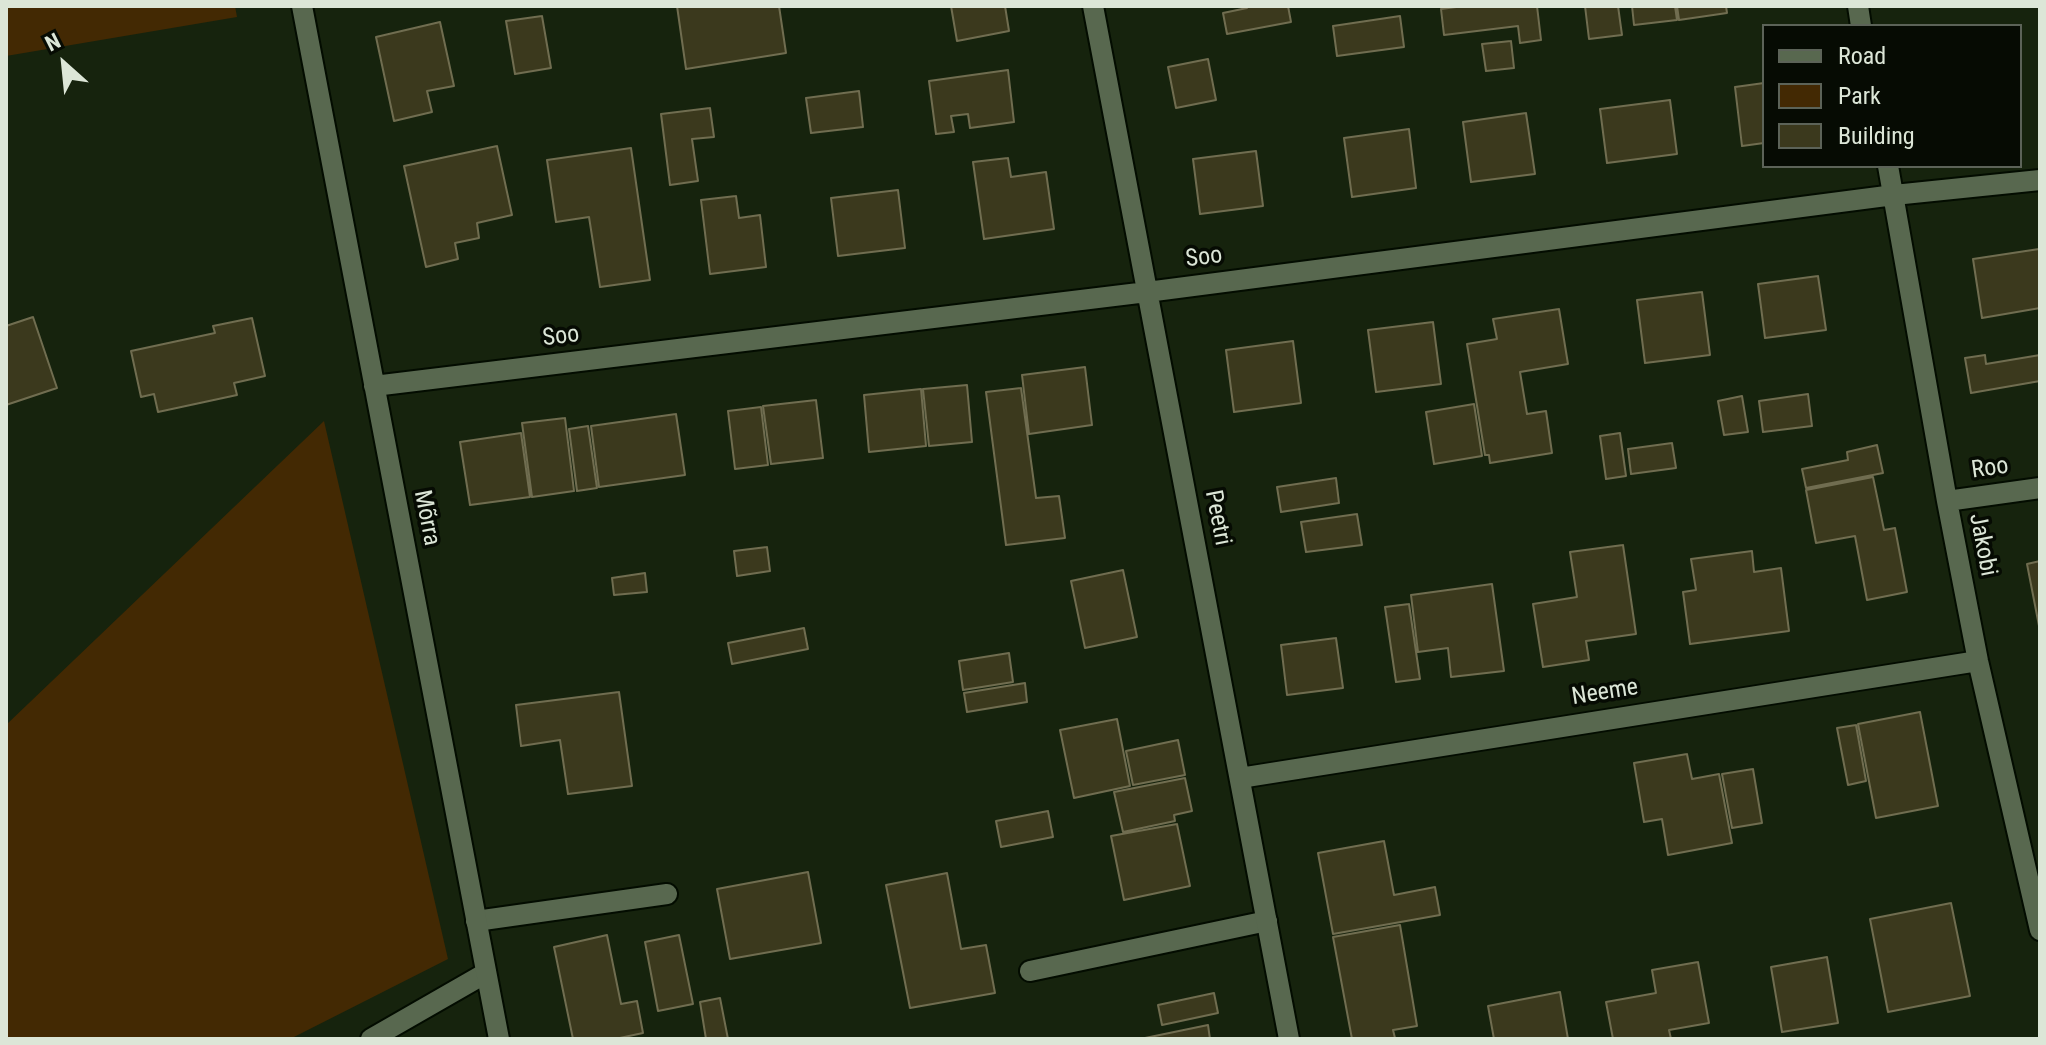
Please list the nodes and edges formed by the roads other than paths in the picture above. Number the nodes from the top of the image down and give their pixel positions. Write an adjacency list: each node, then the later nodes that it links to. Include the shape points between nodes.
1 (302, 6): 7 (street, Mõrra)
2 (1093, 6): 6 (street, Peetri)
3 (1888, 168): 5 (street, Jakobi)
4 (2040, 180): 5 (street, Soo)
5 (1894, 195): 6 (street, Soo); 9 (street, Jakobi)
6 (1147, 292): 7 (street, Soo); 11 (street, Peetri)
7 (374, 386): 13 (street, Mõrra)
8 (2040, 488): 9 (street, Roo)
9 (1947, 501): 10 (street, Jakobi)
10 (1978, 661): 11 (street, Neeme); 15 (street, Jakobi)
11 (1240, 778): 14 (street, Peetri)
12 (667, 894): 13 (street)
13 (476, 921): 17 (street, Mõrra)
14 (1267, 921): 16 (street); 20 (street, Peetri)
15 (2040, 930)
16 (1030, 971)
17 (486, 973): 18 (street); 19 (street, Mõrra)
18 (371, 1039)
19 (499, 1039)
20 (1289, 1039)

